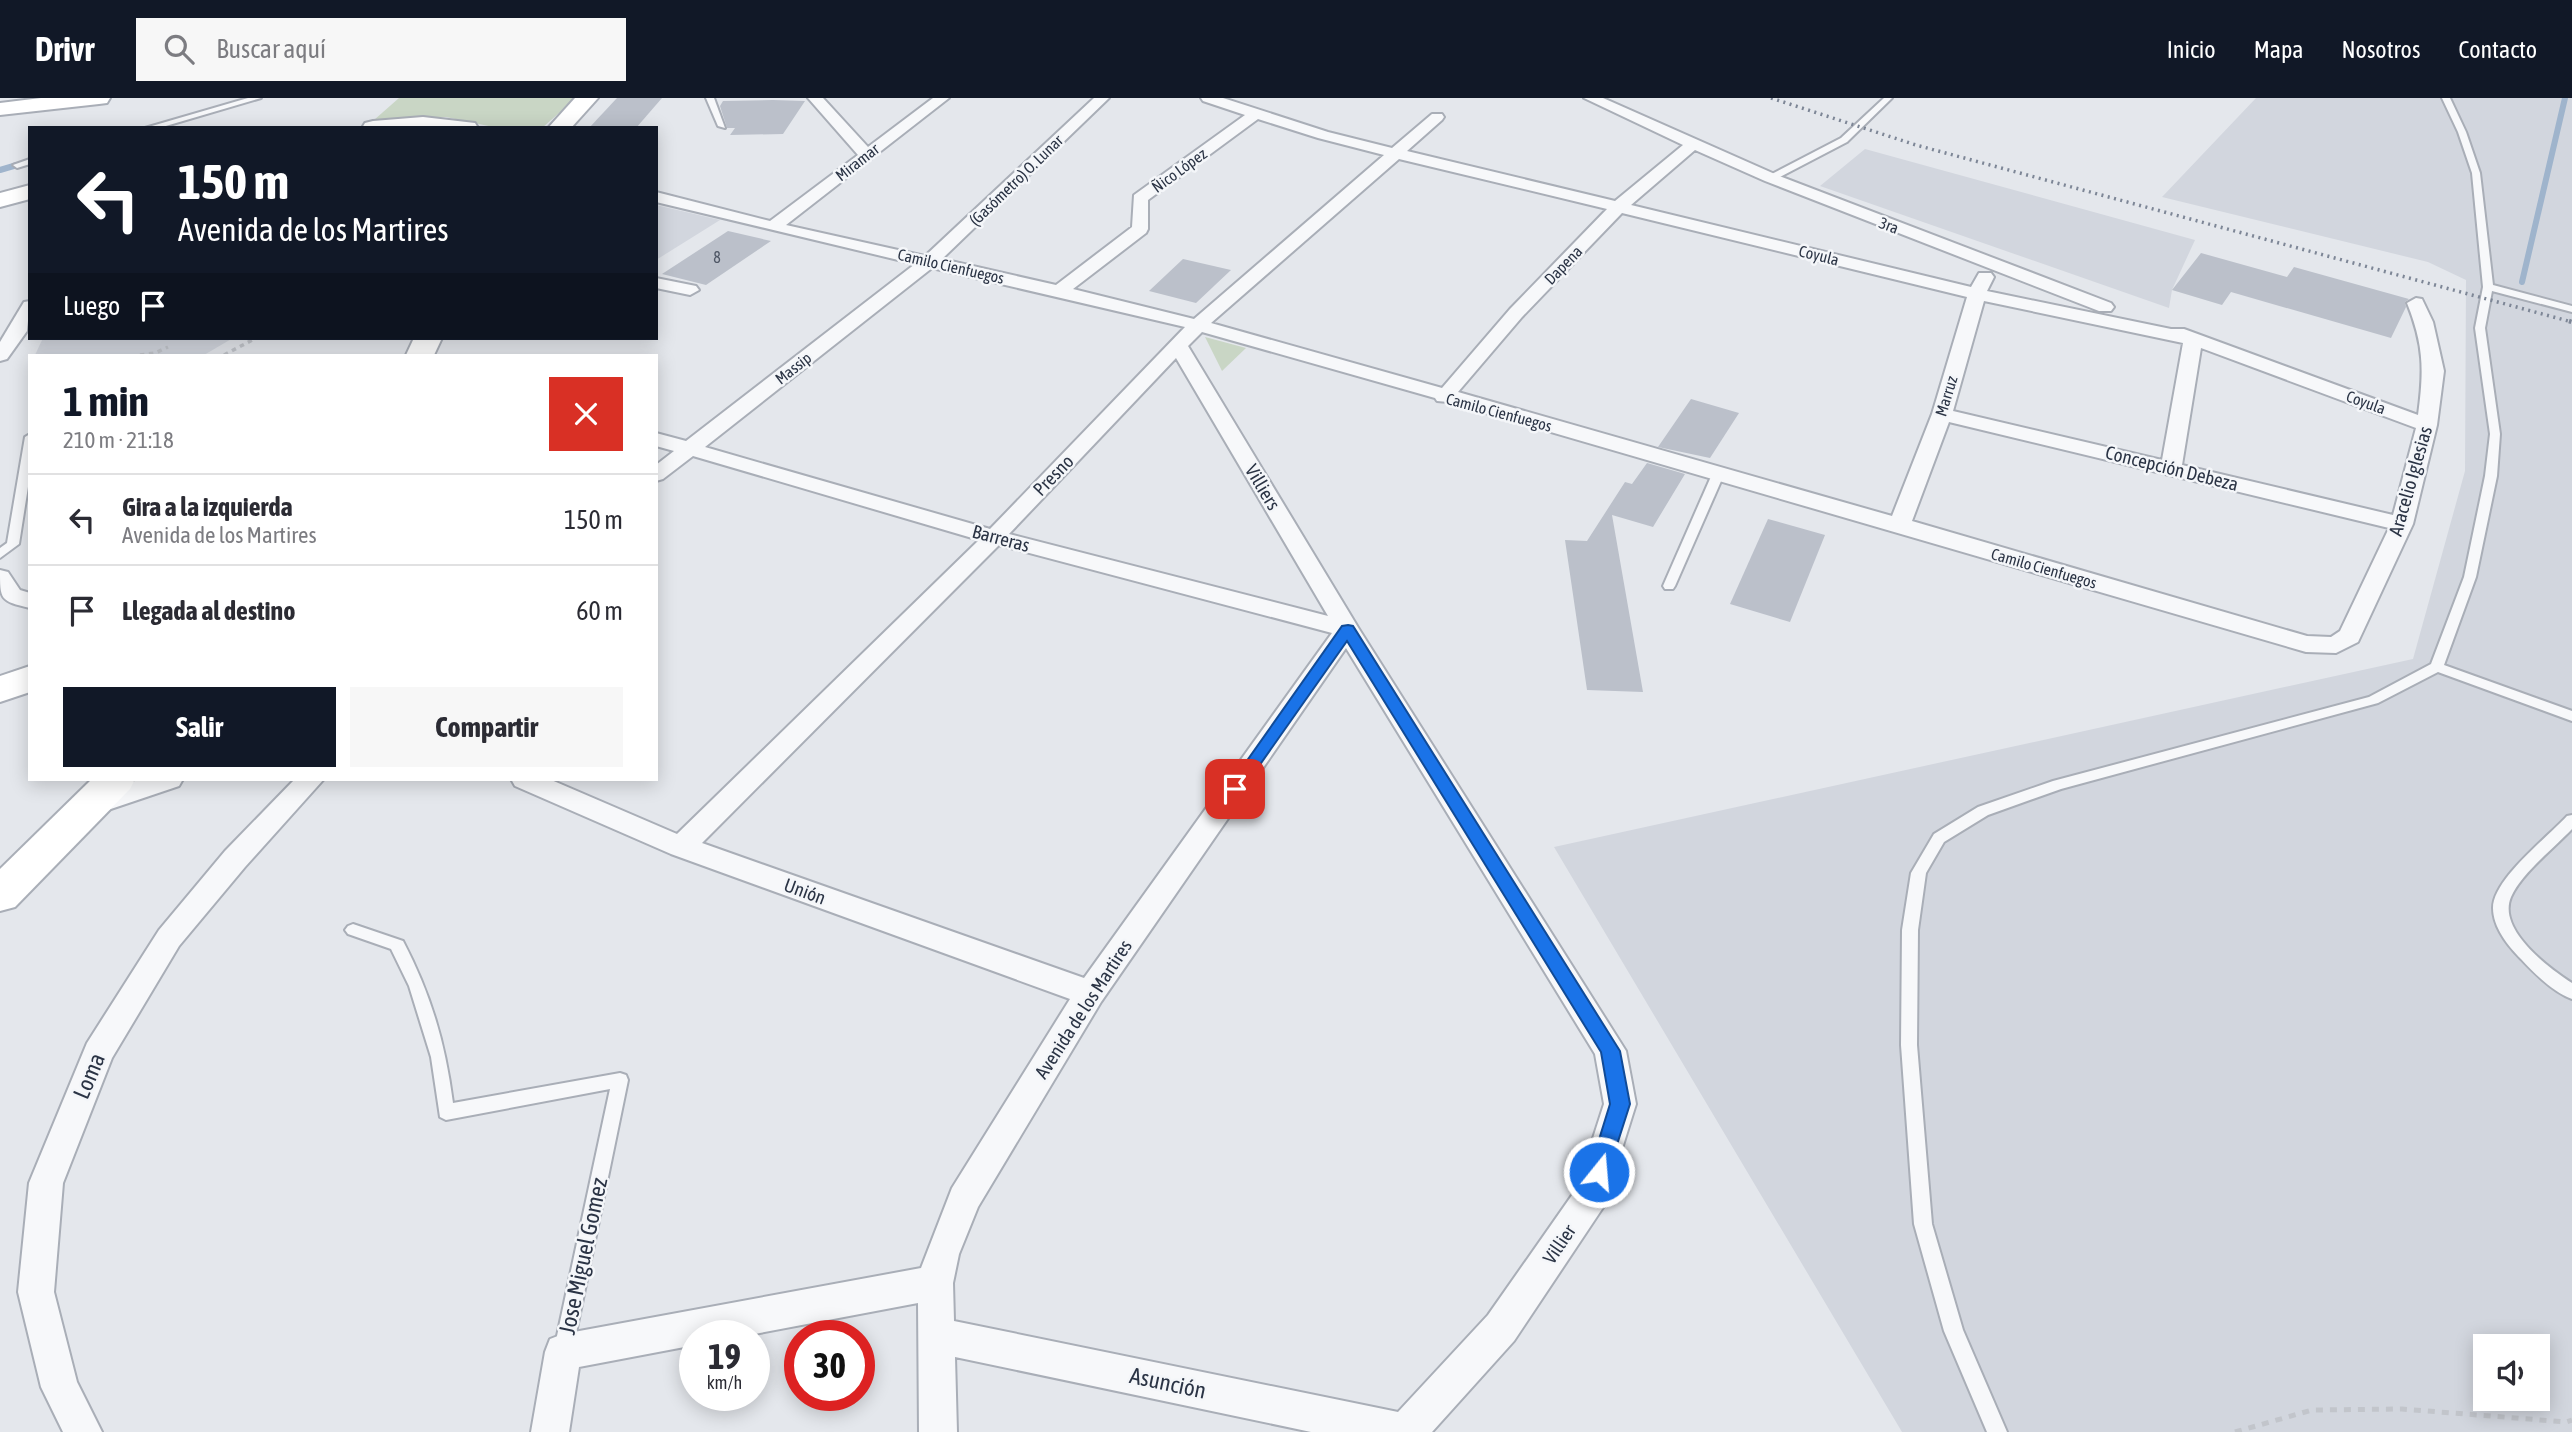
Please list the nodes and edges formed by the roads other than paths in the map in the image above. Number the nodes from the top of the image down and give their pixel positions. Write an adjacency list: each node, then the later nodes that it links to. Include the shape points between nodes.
1 (99, 98): 12 (main road)
2 (257, 98): 15 (lane)
3 (587, 98): 18 (main road)
4 (710, 98): 19 (lane)
5 (815, 98): 22 (street)
6 (942, 98): 22 (street, Miramar)
7 (1102, 98): 31 (street, (Gasómetro) O. Lunar)
8 (1208, 98): 13 (street, Coyula)
9 (1591, 98): 20 (street, 3ra)
10 (1888, 98): 25 (lane, via 1844,140)
11 (2446, 98): 34 (lane, via 2476,173)
12 (0, 109)
13 (1257, 113): 21 (street, Coyula); 36 (street, Ñico López, via 1140,198 1140,229)
14 (1437, 117): 21 (street, Presno)
15 (156, 126)
16 (398, 126): 17 (main road)
17 (445, 126)
18 (561, 126)
19 (722, 126)
20 (1693, 144): 25 (street, 3ra); 29 (street, Dapena)
21 (1395, 153): 29 (street, Coyula); 41 (street, Presno)
22 (866, 155): 30 (street, Miramar)
23 (28, 162): 24 (lane)
24 (17, 165)
25 (1771, 178): 32 (street, 3ra)
26 (28, 193): 28 (main road)
27 (658, 198): 30 (street, Camilo Cienfuegos)
28 (0, 200)
29 (1620, 206): 37 (street, Coyula); 45 (street, Dapena, via 1516,313)
30 (773, 228): 31 (street, Camilo Cienfuegos)
31 (930, 261): 36 (street, Camilo Cienfuegos); 49 (street, Massip)
32 (1990, 265): 37 (street, Marruz); 42 (street, 3ra)
33 (658, 284): 35 (street)
34 (2488, 287): 39 (lane); 63 (lane, via 2480,328 2496,434 2491,476 2470,577)
35 (690, 290)
36 (1059, 290): 41 (street, Camilo Cienfuegos)
37 (1977, 294): 42 (street, Coyula); 46 (street, Marruz)
38 (2416, 303): 47 (street, Aracelio Iglesias, via 2434,371)
39 (2572, 309)
40 (28, 310): 44 (street)
41 (1198, 325): 43 (street, Presno); 45 (street, Camilo Cienfuegos)
42 (2193, 339): 47 (street, Coyula); 51 (street)
43 (1178, 345): 56 (street, Presno); 61 (street, Villiers)
44 (0, 355)
45 (1444, 397): 52 (street, Camilo Cienfuegos)
46 (1942, 414): 51 (street, Concepción Debeza); 55 (street, Marruz)
47 (2427, 425): 54 (street, Aracelio Iglesias)
48 (658, 440): 49 (street, Barreras)
49 (690, 449): 53 (street, Massip); 56 (street, Barreras)
50 (28, 450): 57 (lane, via 13,544)
51 (2171, 468): 54 (street, Concepción Debeza)
52 (1718, 472): 55 (street, Camilo Cienfuegos); 59 (lane)
53 (658, 473)
54 (2402, 524): 62 (street, Aracelio Iglesias, via 2350,636)
55 (1899, 527): 62 (street, Camilo Cienfuegos, via 2306,644)
56 (994, 537): 61 (street, Barreras); 73 (street, Presno)
57 (0, 554)
58 (0, 577): 60 (street, via 12,595)
59 (1669, 586)
60 (28, 600)
61 (1348, 629): 77 (street, Avenida de los Martires); 84 (street, Villier, via 1611,1051 1620,1104 1592,1195 1501,1328)
62 (2336, 645)
63 (2437, 667): 66 (lane); 85 (lane, via 2373,699 2046,789 1983,811 1939,838 1919,873 1910,930 1909,1045 1923,1224 1954,1331)
64 (28, 679): 65 (main road)
65 (0, 690)
66 (2572, 716)
67 (114, 781): 71 (main road)
68 (164, 781): 71 (street)
69 (309, 781): 81 (street, Loma, via 169,938 98,1053 46,1183 36,1292 60,1387)
70 (529, 781): 73 (street, Unión)
71 (88, 807): 74 (main road)
72 (2572, 820): 76 (lane, via 2503,894 2501,920 2520,951)
73 (681, 847): 77 (street, Unión)
74 (0, 895)
75 (354, 930): 80 (lane, Jose Miguel Gomez, via 397,945 439,1057 446,1112 620,1080)
76 (2572, 992)
77 (1090, 993): 78 (street, Avenida de los Martires, via 964,1199)
78 (935, 1283): 79 (street, Avenida de los Martires); 80 (street)
79 (936, 1335): 83 (street, Avenida de los Martires); 84 (street, Asunción)
80 (563, 1352): 82 (street, Jose Miguel Gomez)
81 (83, 1432)
82 (550, 1432)
83 (938, 1432)
84 (1404, 1432)
85 (1997, 1432)

